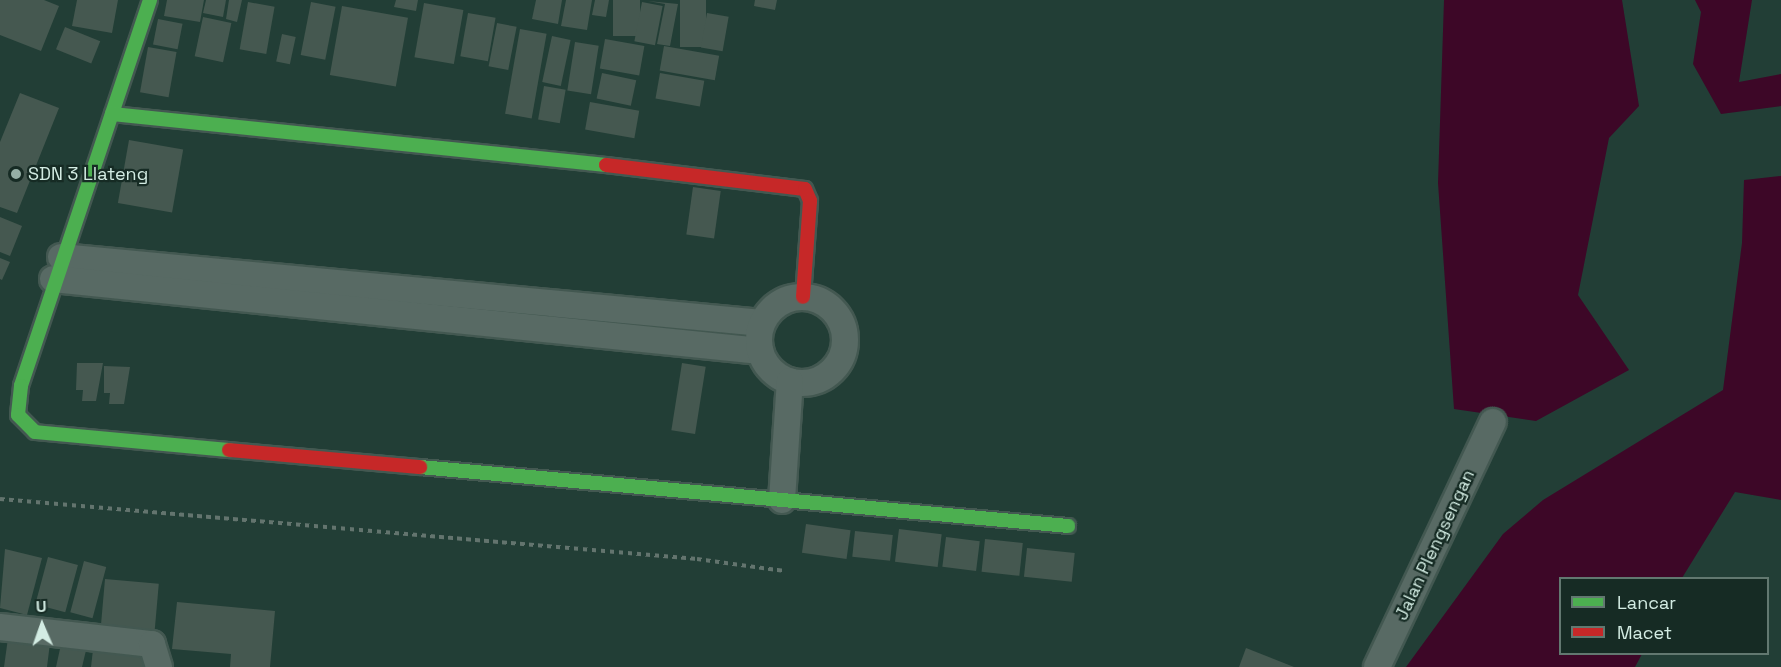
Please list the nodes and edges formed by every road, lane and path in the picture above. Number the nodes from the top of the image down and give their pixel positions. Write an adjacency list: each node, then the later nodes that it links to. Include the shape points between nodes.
1 (150, 0): 2 (street)
2 (112, 114): 3 (street); 4 (street, via 800,186 810,201)
3 (57, 268): 5 (street); 6 (street); 10 (street, via 18,401 24,424 35,432)
4 (803, 297): 5 (street, via 778,304); 7 (street, via 823,303 839,318 844,346 831,371 819,379)
5 (762, 323): 6 (street)
6 (760, 351): 7 (street, via 771,370)
7 (790, 381): 10 (street)
8 (1493, 422): 15 (street, Jalan Plengsengan)
9 (0, 500): 12 (path, via 698,559)
10 (782, 500): 11 (street)
11 (1068, 525)
12 (785, 571)
13 (0, 627): 14 (street, via 152,644)
14 (159, 667)
15 (1377, 667)

